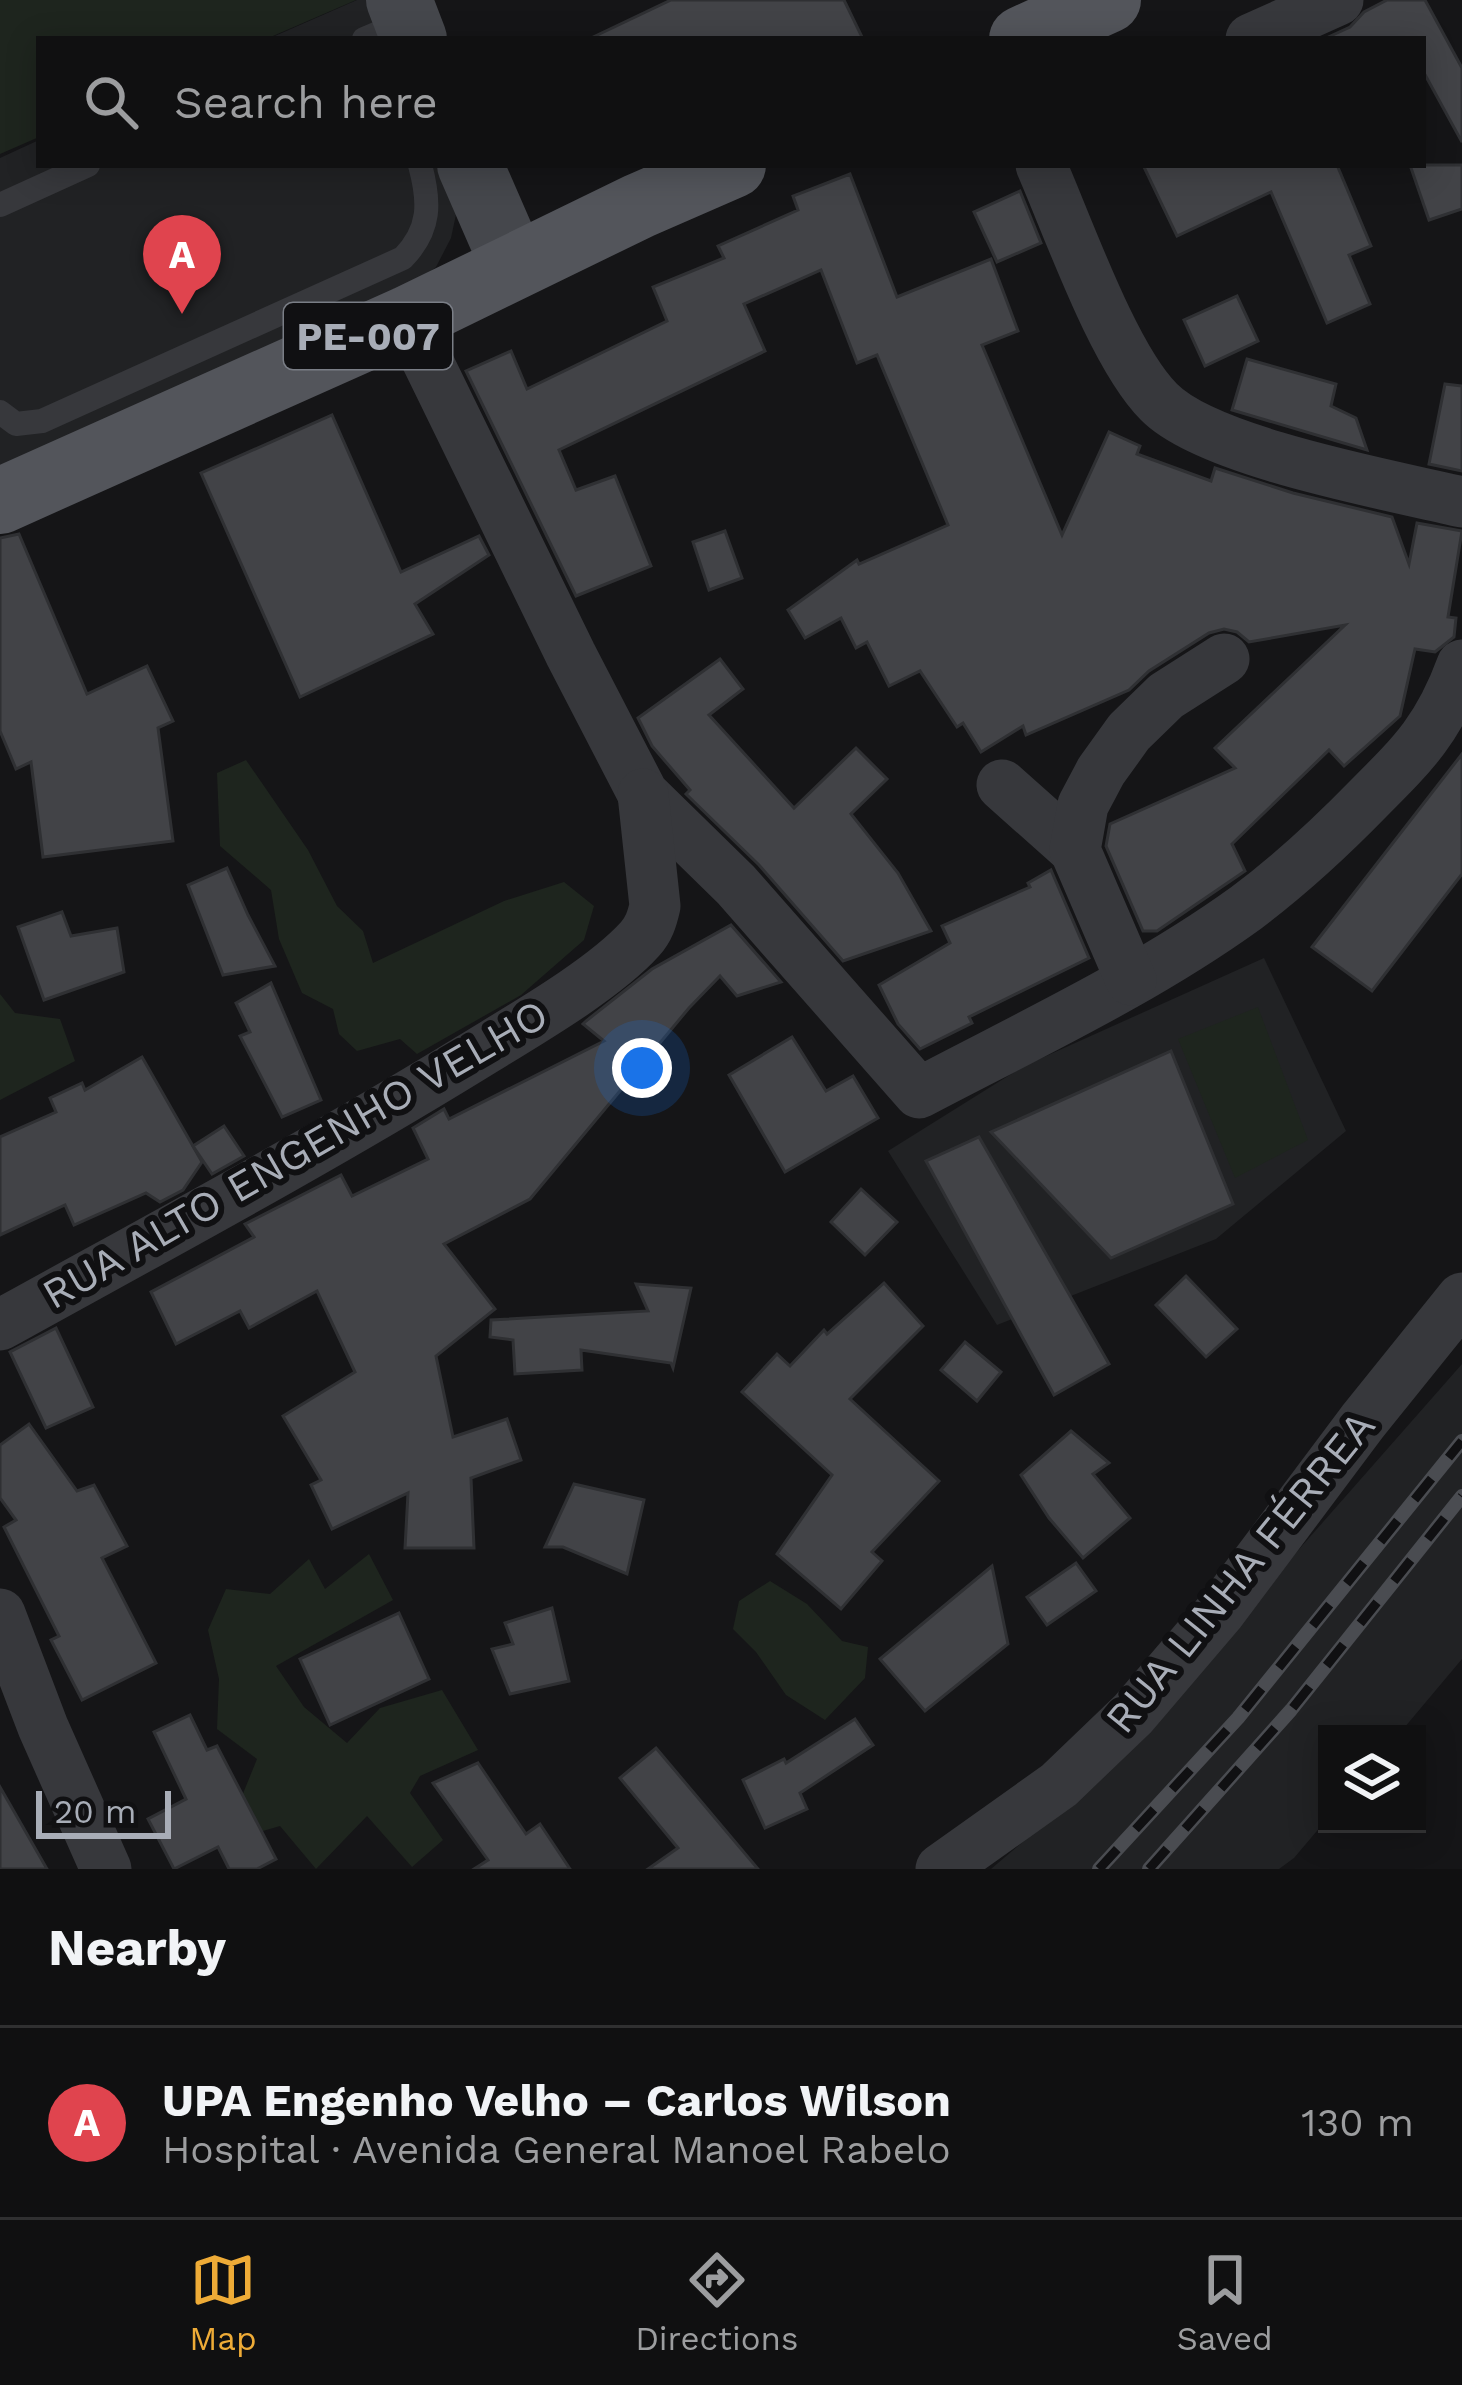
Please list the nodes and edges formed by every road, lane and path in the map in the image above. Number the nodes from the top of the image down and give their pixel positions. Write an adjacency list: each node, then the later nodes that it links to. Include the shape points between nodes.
1 (1108, 0): 3 (main road)
2 (1338, 0): 4 (street)
3 (1029, 36)
4 (1258, 36)
5 (82, 168): 10 (lane)
6 (421, 168): 13 (lane, via 428,218 403,258 43,421 9,422)
7 (471, 168): 11 (main road)
8 (727, 168): 11 (main road, PE-007)
9 (1042, 168): 15 (street, via 1112,328 1160,404 1182,421 1303,464)
10 (0, 206)
11 (514, 266): 12 (main road, PE-007)
12 (407, 319): 14 (main road, PE-007); 19 (street)
13 (0, 412)
14 (0, 501)
15 (1462, 502)
16 (1224, 659): 20 (street, via 1166,696 1129,732 1083,805)
17 (1462, 665): 21 (street, via 1446,709 1415,751 1326,842 1245,908)
18 (1002, 785): 20 (street)
19 (643, 794): 21 (street, via 736,885 919,1093); 23 (street, RUA ALTO ENGENHO VELHO, via 655,906 641,938 619,958 382,1112)
20 (1075, 850): 21 (street)
21 (1132, 980)
22 (1462, 1298): 26 (street, RUA LINHA FÉRREA, via 1133,1714 1058,1785)
23 (0, 1324)
24 (0, 1614): 25 (street)
25 (106, 1869)
26 (941, 1869)

